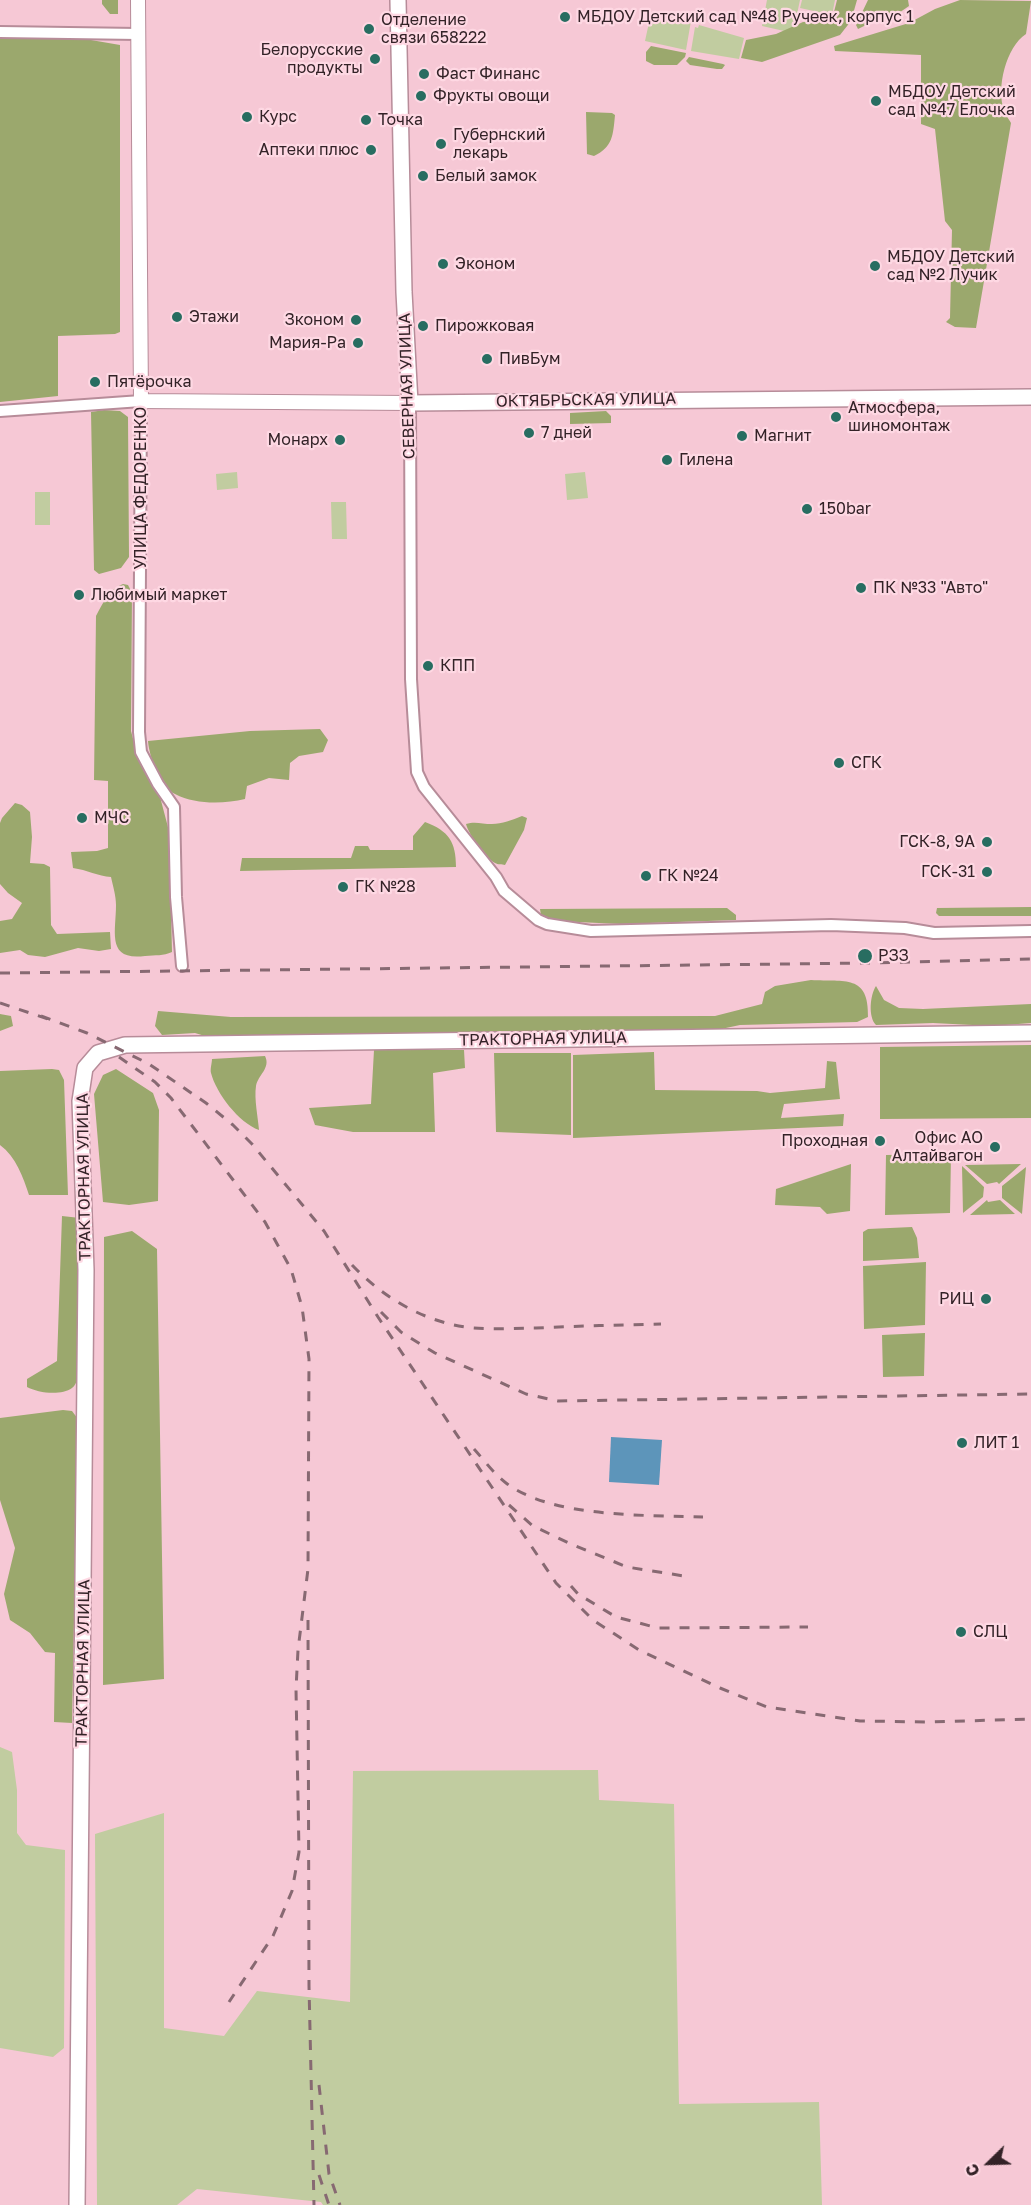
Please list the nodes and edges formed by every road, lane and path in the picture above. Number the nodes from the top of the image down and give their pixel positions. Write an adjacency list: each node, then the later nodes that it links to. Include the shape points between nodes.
1 (138, 0): 4 (street, УЛИЦА ФЕДОРЕНКО)
2 (398, 0): 7 (main road, СЕВЕРНАЯ УЛИЦА)
3 (0, 32): 4 (street)
4 (138, 34): 6 (street, УЛИЦА ФЕДОРЕНКО)
5 (1031, 397): 7 (main road, ОКТЯБРЬСКАЯ УЛИЦА)
6 (141, 401): 7 (street, ОКТЯБРЬСКАЯ УЛИЦА); 8 (street); 10 (street, УЛИЦА ФЕДОРЕНКО, via 139,732 141,752 174,807)
7 (410, 404): 9 (street, СЕВЕРНАЯ УЛИЦА, via 411,671 417,772 424,787 504,891 538,920 591,931 629,932 831,925 934,933)
8 (0, 411)
9 (1031, 931)
10 (182, 966)
11 (1031, 1033): 12 (main road, ТРАКТОРНАЯ УЛИЦА, via 124,1045 98,1053 85,1068 80,1101 86,1270)
12 (77, 2205)

